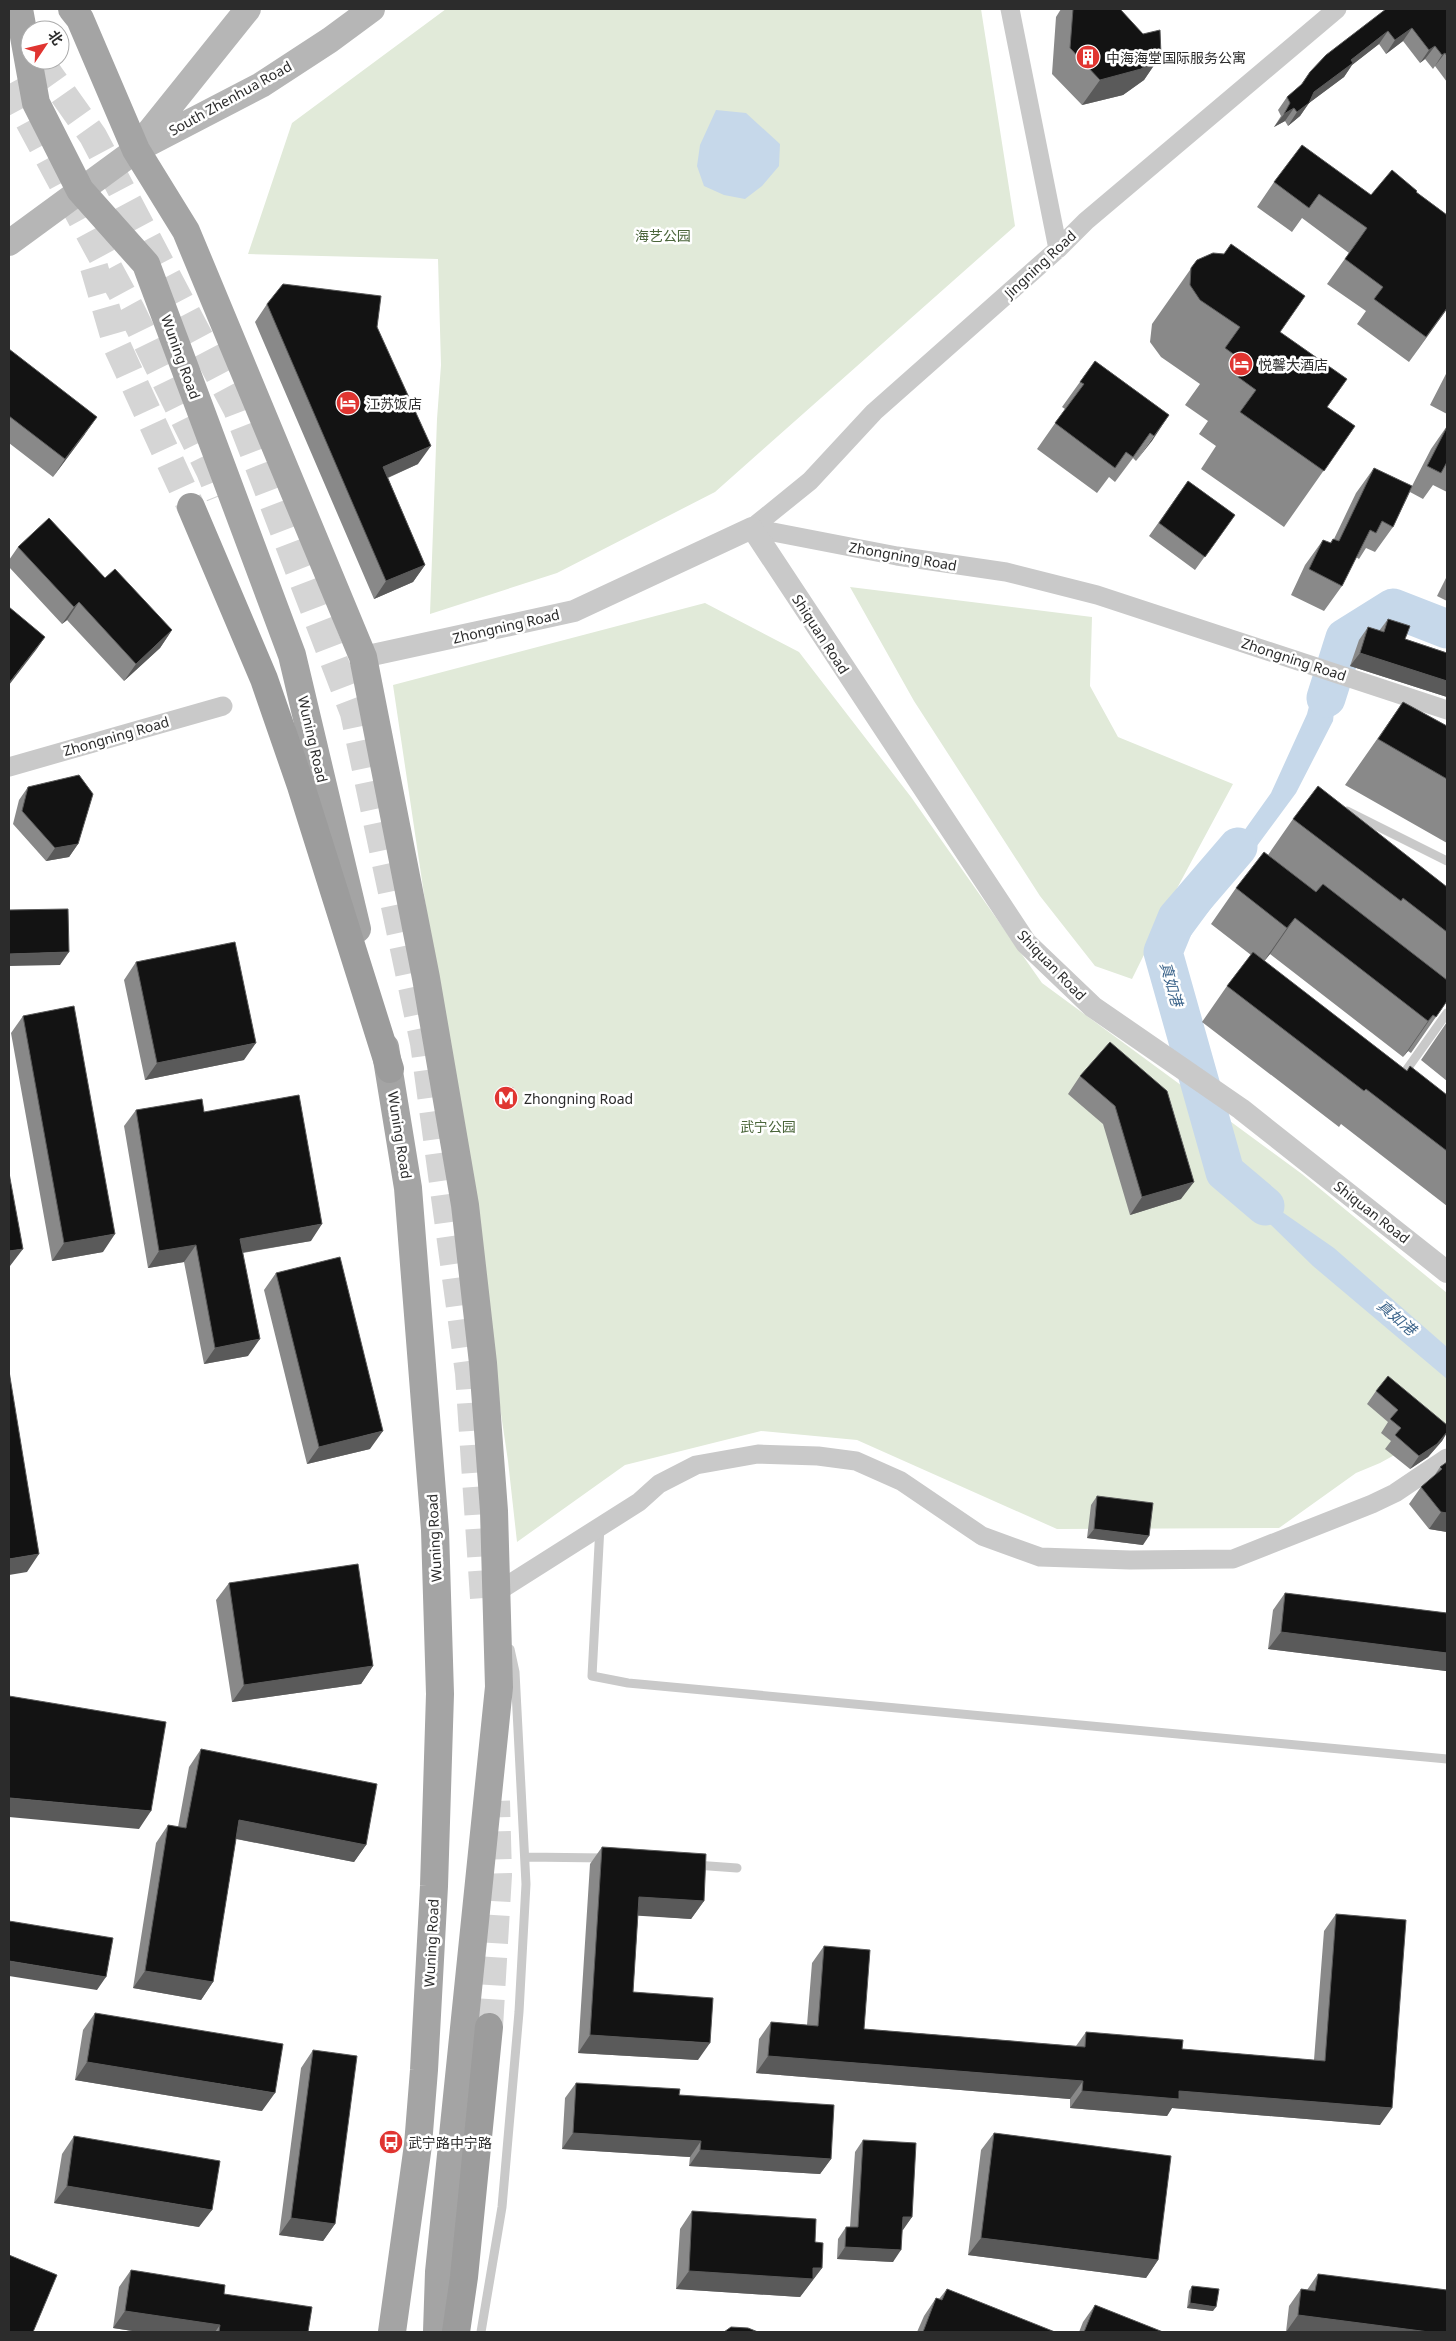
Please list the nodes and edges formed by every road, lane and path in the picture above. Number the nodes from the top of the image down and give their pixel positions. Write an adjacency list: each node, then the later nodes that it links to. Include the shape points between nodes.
1 (19, 9): 8 (main road, Wuning Road, via 36,103)
2 (72, 9): 7 (main road, via 80,19)
3 (248, 9): 7 (main road, South Zhenhua Road)
4 (372, 9): 7 (main road, South Zhenhua Road, via 261,85)
5 (1010, 9): 10 (street)
6 (1337, 9): 10 (street, Jingning Road, via 1086,221)
7 (136, 150): 8 (main road, South Zhenhua Road); 13 (main road, via 186,231)
8 (80, 190): 9 (main road, South Zhenhua Road); 20 (main road, Wuning Road, via 146,264 292,655)
9 (9, 244)
10 (1058, 249): 12 (street, Jingning Road, via 874,412 810,481)
11 (191, 507): 20 (highway, via 264,679)
12 (752, 528): 13 (street, Zhongning Road, via 574,611); 15 (street, Zhongning Road, via 897,556 1006,572 1097,595); 22 (street, Shiquan Road, via 1026,943 1092,1007 1241,1108)
13 (363, 657): 25 (main road, via 426,978 465,1205 483,1363)
14 (223, 706): 16 (street, Zhongning Road)
15 (1447, 710)
16 (9, 767)
17 (1366, 831): 18 (lane, via 1337,807)
18 (1447, 861)
19 (1447, 1013): 21 (lane)
20 (390, 1069): 32 (main road, Wuning Road, via 408,1188 425,1394 435,1530 440,1694 434,1886 418,2145)
21 (1392, 1089)
22 (1447, 1272)
23 (1447, 1458): 24 (street, via 1395,1493 1372,1504 1232,1559 1040,1557 982,1536 900,1481 856,1462 818,1456 758,1454 696,1465 659,1484 639,1502)
24 (600, 1526): 25 (street); 26 (lane, via 592,1676 638,1684)
25 (497, 1592): 27 (lane, via 515,1672); 33 (main road, via 500,1687 439,2272)
26 (1447, 1760)
27 (525, 1857): 28 (lane); 35 (lane, via 519,2012 502,2207)
28 (617, 1859)
29 (687, 1864): 30 (lane)
30 (737, 1868)
31 (489, 2027): 34 (highway)
32 (392, 2332)
33 (438, 2332)
34 (456, 2332)
35 (481, 2332)

